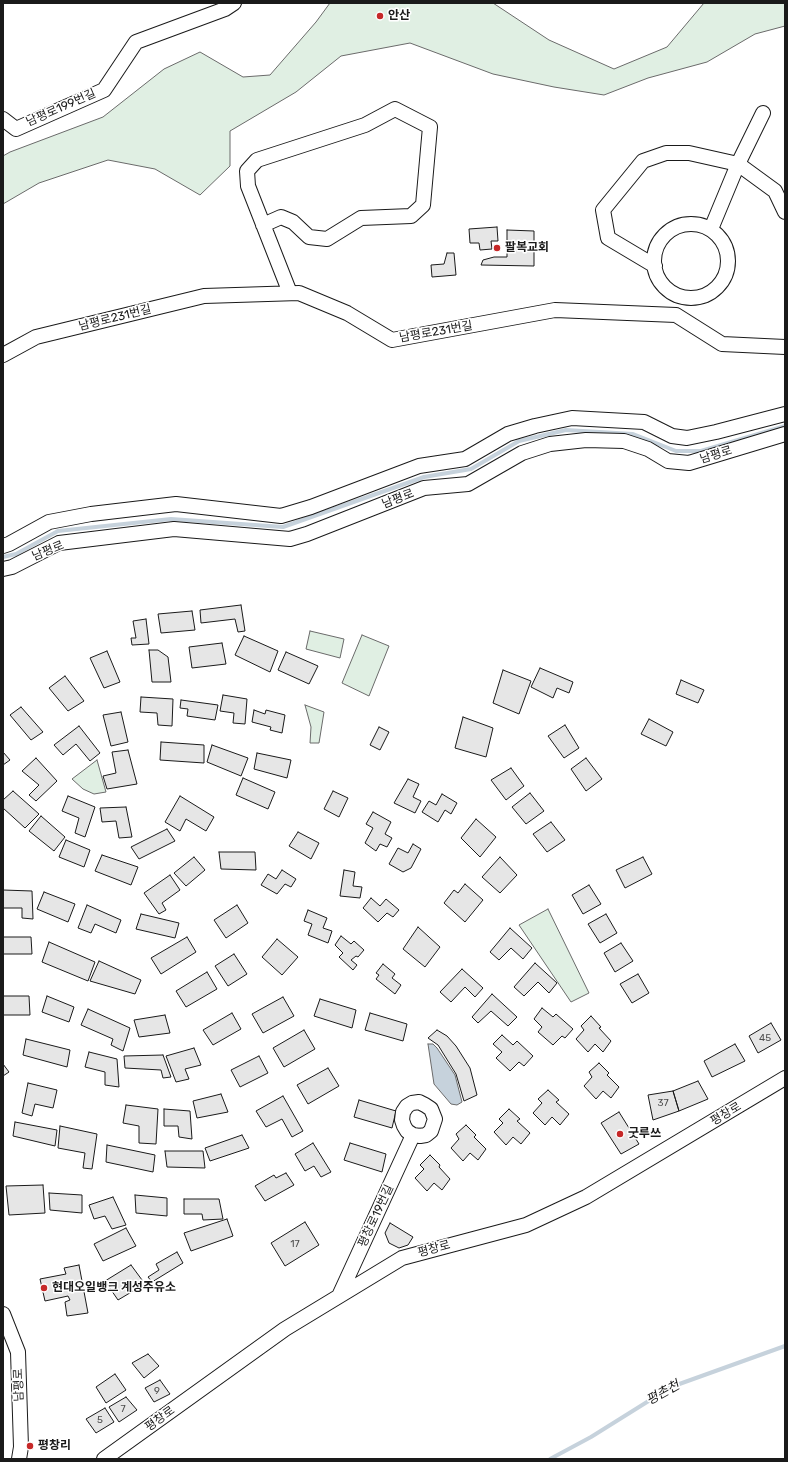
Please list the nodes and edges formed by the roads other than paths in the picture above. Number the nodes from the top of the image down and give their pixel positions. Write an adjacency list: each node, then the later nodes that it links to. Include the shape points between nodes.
1 (234, 3): 3 (street, 남평로199번길, via 225,9 136,42 104,90 16,129)
2 (763, 113): 4 (street)
3 (3, 119)
4 (738, 164): 5 (street, via 775,192); 7 (street); 8 (street, via 690,153 666,153 643,161 603,210 608,238)
5 (785, 212)
6 (263, 225): 6 (street, via 248,186 246,171 257,160 365,125 395,109 430,127 423,205 411,216 361,218 327,239 309,238 293,222 282,217); 9 (street)
7 (711, 230): 8 (street, via 700,225 688,224 666,233 655,254); 10 (street, via 726,248 728,261 724,278 711,292 700,296)
8 (655, 266): 10 (street, via 662,282)
9 (290, 293): 11 (street, 남평로231번길, via 299,293 347,313 392,340 555,310); 13 (street, 남평로231번길, via 204,296 36,337)
10 (676, 294): 11 (street)
11 (665, 315): 12 (street, 남평로231번길, via 676,315 722,344)
12 (785, 347)
13 (3, 355)
14 (785, 414): 16 (street, 남평로, via 687,438 672,436 644,422 572,418 508,434 465,459 418,466 281,516 176,504 91,514 49,522)
15 (785, 434): 17 (street, 남평로, via 689,464 668,461 648,449 624,441 586,440 550,444 522,453 468,484 424,488 307,534 290,538 174,529 59,544)
16 (3, 546)
17 (3, 569)
18 (785, 1078): 20 (street, 평창로, via 586,1197 526,1225 402,1258)
19 (413, 1135): 20 (street, 평창로19번길)
20 (339, 1296): 23 (street, 평창로, via 285,1329)
21 (3, 1314): 22 (street, 남평로, via 18,1352 21,1447)
22 (19, 1459)
23 (104, 1459)

